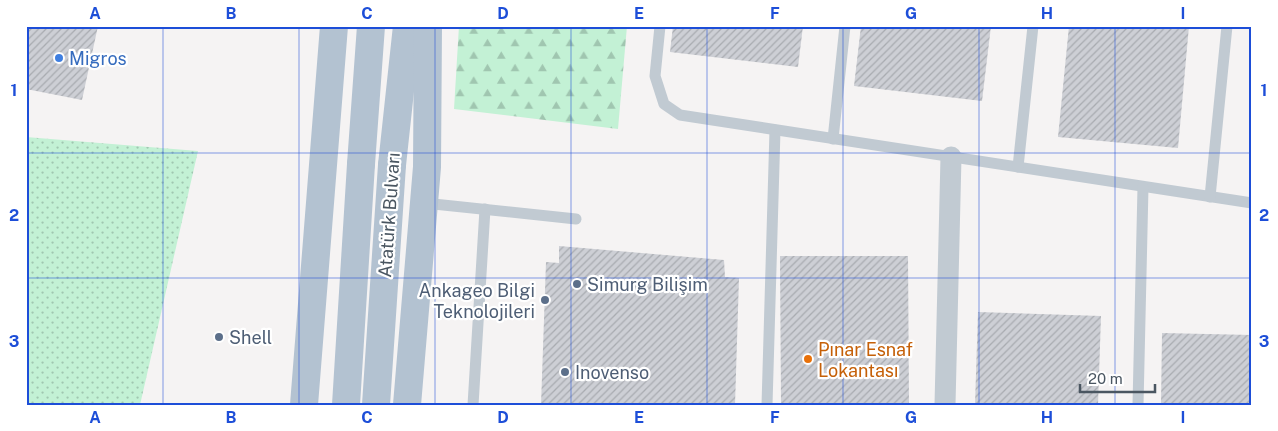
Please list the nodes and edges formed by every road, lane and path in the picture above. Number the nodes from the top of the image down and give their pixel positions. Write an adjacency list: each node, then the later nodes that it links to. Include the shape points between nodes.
1 (334, 26): 19 (main road)
2 (371, 26): 20 (main road, Atatürk Bulvarı, bridge)
3 (407, 26): 21 (main road, Atatürk Bulvarı, bridge, via 392,164)
4 (428, 26): 15 (main road, via 428,167)
5 (660, 26): 9 (lane, via 656,76 664,104 680,115)
6 (845, 26): 10 (lane)
7 (1032, 26): 12 (lane)
8 (1227, 26): 14 (lane)
9 (775, 130): 10 (lane); 24 (lane)
10 (833, 139): 11 (lane)
11 (951, 157): 12 (lane); 25 (street)
12 (1018, 167): 13 (lane)
13 (1143, 187): 14 (lane); 26 (lane)
14 (1210, 197): 16 (lane)
15 (424, 203): 17 (lane); 22 (main road)
16 (1252, 203)
17 (484, 209): 18 (lane); 23 (lane)
18 (576, 218)
19 (304, 405)
20 (346, 405)
21 (376, 405)
22 (407, 405)
23 (473, 405)
24 (767, 405)
25 (945, 405)
26 (1138, 405)

